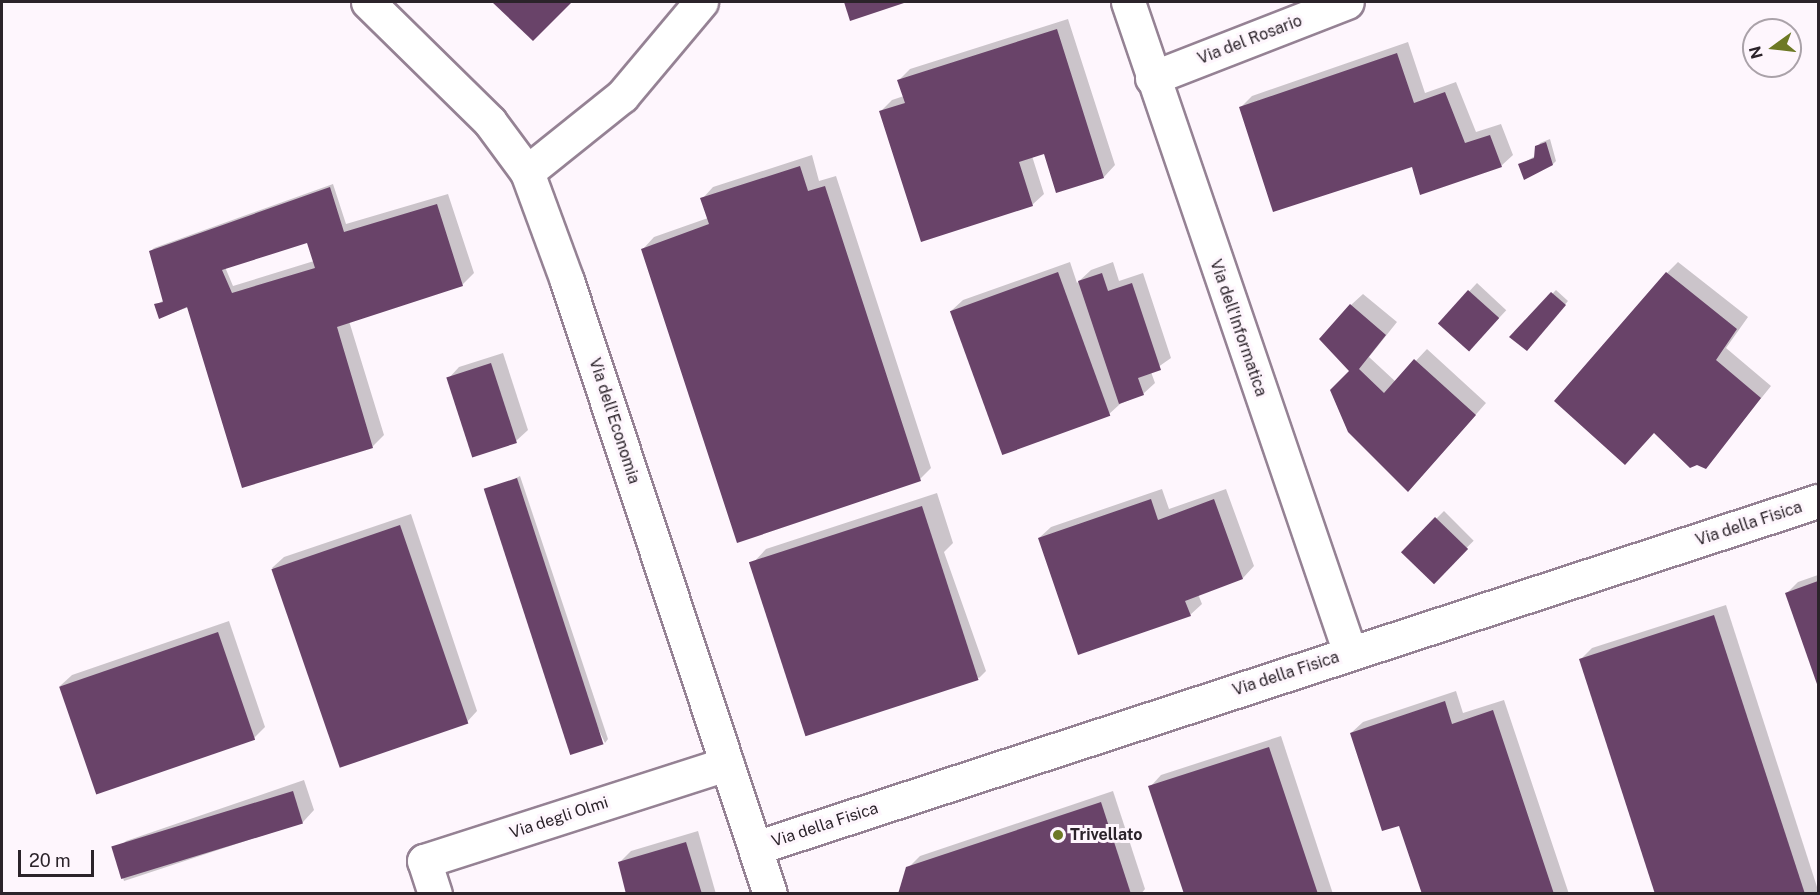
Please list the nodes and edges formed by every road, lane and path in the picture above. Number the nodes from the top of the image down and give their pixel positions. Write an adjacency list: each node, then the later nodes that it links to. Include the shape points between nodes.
1 (368, 2): 6 (street, Via dell'Economia, via 490,122)
2 (701, 2): 6 (street, via 622,96)
3 (1128, 2): 5 (street, Via dell'Informatica)
4 (1347, 2): 5 (street, Via del Rosario)
5 (1152, 78): 8 (street, Via dell'Informatica)
6 (527, 172): 9 (street, Via dell'Economia, via 567,281)
7 (1818, 501): 8 (street, Via della Fisica)
8 (1350, 653): 10 (street, Via della Fisica)
9 (727, 764): 10 (street, Via dell'Economia); 11 (street, Via degli Olmi, via 424,861)
10 (755, 848): 12 (street, Via dell'Economia)
11 (435, 894)
12 (770, 894)

